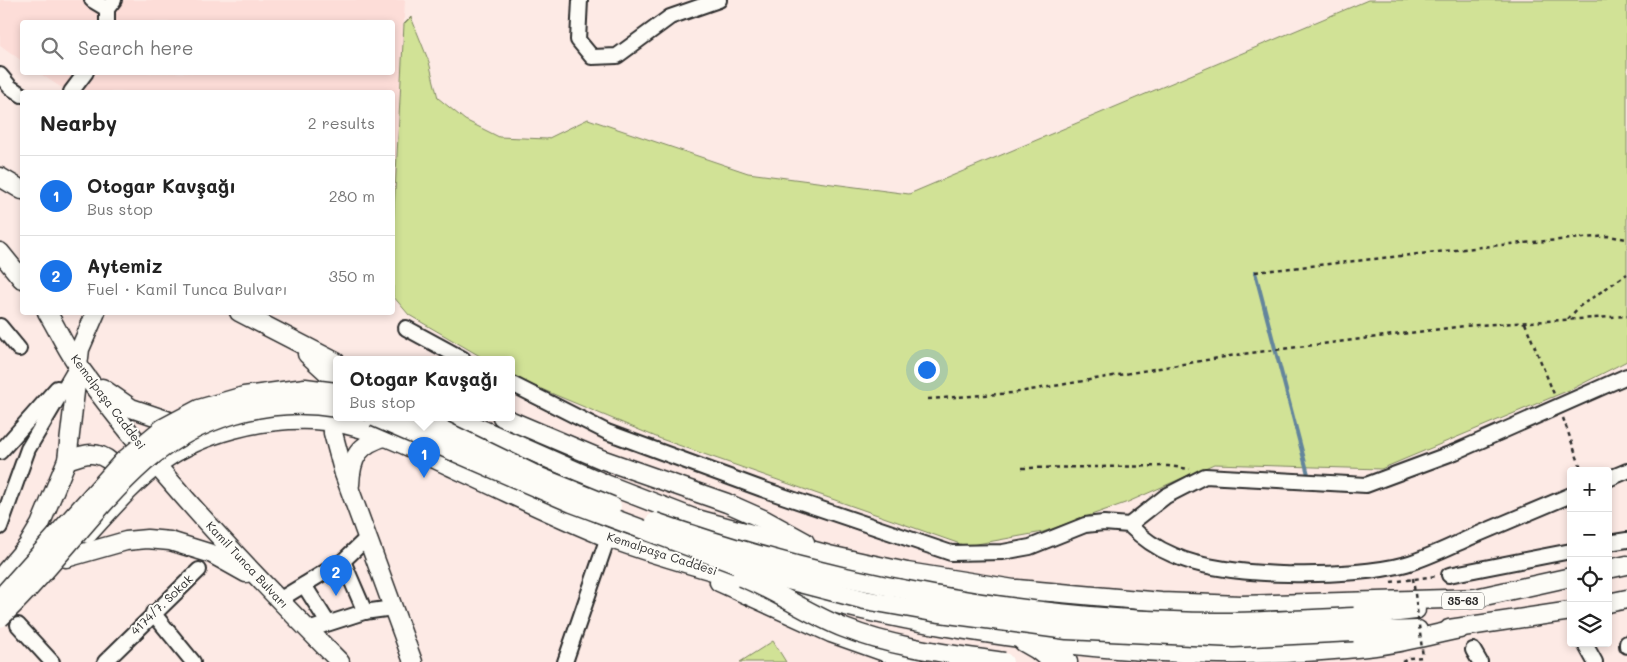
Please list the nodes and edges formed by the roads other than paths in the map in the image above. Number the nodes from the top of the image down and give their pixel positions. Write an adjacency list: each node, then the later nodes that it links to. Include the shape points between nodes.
1 (92, 0): 4 (street)
2 (580, 0): 3 (street, via 578,40 592,56 617,56 670,17)
3 (719, 0)
4 (109, 10)
5 (0, 75): 8 (street)
6 (84, 75): 7 (street)
7 (73, 90)
8 (20, 93)
9 (0, 177): 10 (main road)
10 (20, 189)
11 (0, 252): 12 (main road)
12 (20, 277)
13 (48, 315): 20 (main road, Kemalpaşa Caddesi)
14 (95, 315): 20 (main road, via 82,341)
15 (244, 315): 21 (main road, via 294,342)
16 (0, 326): 18 (street)
17 (406, 328): 19 (street)
18 (19, 349)
19 (457, 356)
20 (78, 365): 33 (main road, via 109,394 145,414 195,428); 35 (street); 36 (main road); 37 (main road, Kemalpaşa Caddesi, via 122,425); 46 (street, via 28,449)
21 (333, 373)
22 (333, 374): 25 (main road, bridge)
23 (1627, 376): 45 (street, via 1455,452 1366,485 1206,476 1166,496)
24 (515, 386): 45 (street, via 607,432 952,553 1003,552 1038,544 1085,525)
25 (305, 388): 26 (main road, bridge); 67 (main road, bridge, via 244,396 199,410 163,428 123,461)
26 (333, 392)
27 (329, 416): 33 (main road); 41 (main road); 76 (main road, bridge, via 319,405 263,408 206,424 179,438 146,461 115,492 42,576)
28 (344, 421): 34 (main road, Kemalpaşa Caddesi)
29 (383, 421): 43 (main road, bridge)
30 (424, 421): 79 (main road, bridge, via 540,477 635,515 731,546 882,586 1068,614 1217,622)
31 (463, 421): 40 (main road)
32 (511, 421): 53 (main road, via 601,459 692,490 763,519)
33 (238, 429): 37 (main road, via 194,443)
34 (387, 436): 41 (main road, via 367,443 359,451 352,467); 47 (main road, Kemalpaşa Caddesi)
35 (0, 452)
36 (67, 460): 44 (main road, via 95,453 116,466 123,486); 62 (main road, via 40,525)
37 (157, 465): 44 (main road); 64 (main road, Kamil Tunca Bulvarı)
38 (1627, 471): 39 (street)
39 (1612, 477)
40 (608, 484): 47 (main road, via 586,488 578,500 578,515); 53 (main road, via 693,518)
41 (350, 488): 49 (main road)
42 (1567, 497): 45 (street, via 1438,552 1378,570 1239,572 1173,556 1143,538)
43 (572, 503): 79 (main road, bridge, via 757,572 865,600 933,612 1067,630 1234,638); 95 (main road, bridge, via 619,530 755,583 844,629 914,648)
44 (114, 505): 55 (main road)
45 (1129, 525)
46 (0, 527)
47 (587, 528): 48 (main road, Kemalpaşa Caddesi)
48 (608, 537): 54 (main road, Kemalpaşa Caddesi); 93 (street)
49 (368, 538): 56 (street); 72 (main road)
50 (1627, 540): 51 (street)
51 (1612, 542)
52 (1567, 552): 61 (street)
53 (829, 555): 60 (main road)
54 (659, 556): 77 (main road, Kemalpaşa Caddesi, via 805,598); 94 (main road, via 831,633)
55 (66, 558): 64 (main road, via 126,541 170,541 219,557); 81 (main road)
56 (343, 561): 65 (street); 73 (street)
57 (1627, 565): 58 (main road)
58 (1612, 568)
59 (199, 570): 75 (street, 4174/7. Sokak)
60 (907, 572): 66 (main road); 77 (main road, via 920,582 923,598 916,612 909,617)
61 (1449, 575)
62 (0, 578)
63 (1567, 578): 68 (main road, 35-63)
64 (260, 580): 70 (main road, Kamil Tunca Bulvarı)
65 (304, 585): 70 (street); 78 (street)
66 (1011, 588): 68 (main road, via 1162,602 1241,605); 85 (main road, via 1020,590 1034,601)
67 (0, 598)
68 (1481, 598): 79 (main road, 35-63)
69 (1627, 599): 71 (main road)
70 (279, 600): 83 (main road, Kamil Tunca Bulvarı)
71 (1612, 602)
72 (393, 608): 73 (street); 92 (main road)
73 (365, 612): 78 (street)
74 (1567, 612): 82 (main road, 35-63)
75 (153, 613): 89 (street, 4174/7. Sokak); 90 (street)
76 (0, 618)
77 (893, 618): 84 (main road, Kemalpaşa Caddesi)
78 (328, 623): 83 (street)
79 (1353, 624): 82 (main road, 35-63)
80 (18, 625): 88 (street)
81 (0, 628)
82 (1460, 629): 87 (main road, via 1392,644 1324,651 1204,655)
83 (308, 630): 91 (main road, Kamil Tunca Bulvarı)
84 (1009, 637): 85 (main road); 96 (main road, via 1029,645)
85 (1059, 644): 87 (main road); 97 (main road)
86 (1587, 647): 99 (street)
87 (1120, 651): 98 (main road)
88 (52, 662)
89 (105, 662)
90 (194, 662)
91 (340, 662)
92 (413, 662)
93 (566, 662)
94 (912, 662)
95 (1004, 662)
96 (1052, 662)
97 (1068, 662)
98 (1099, 662)
99 (1595, 662)

